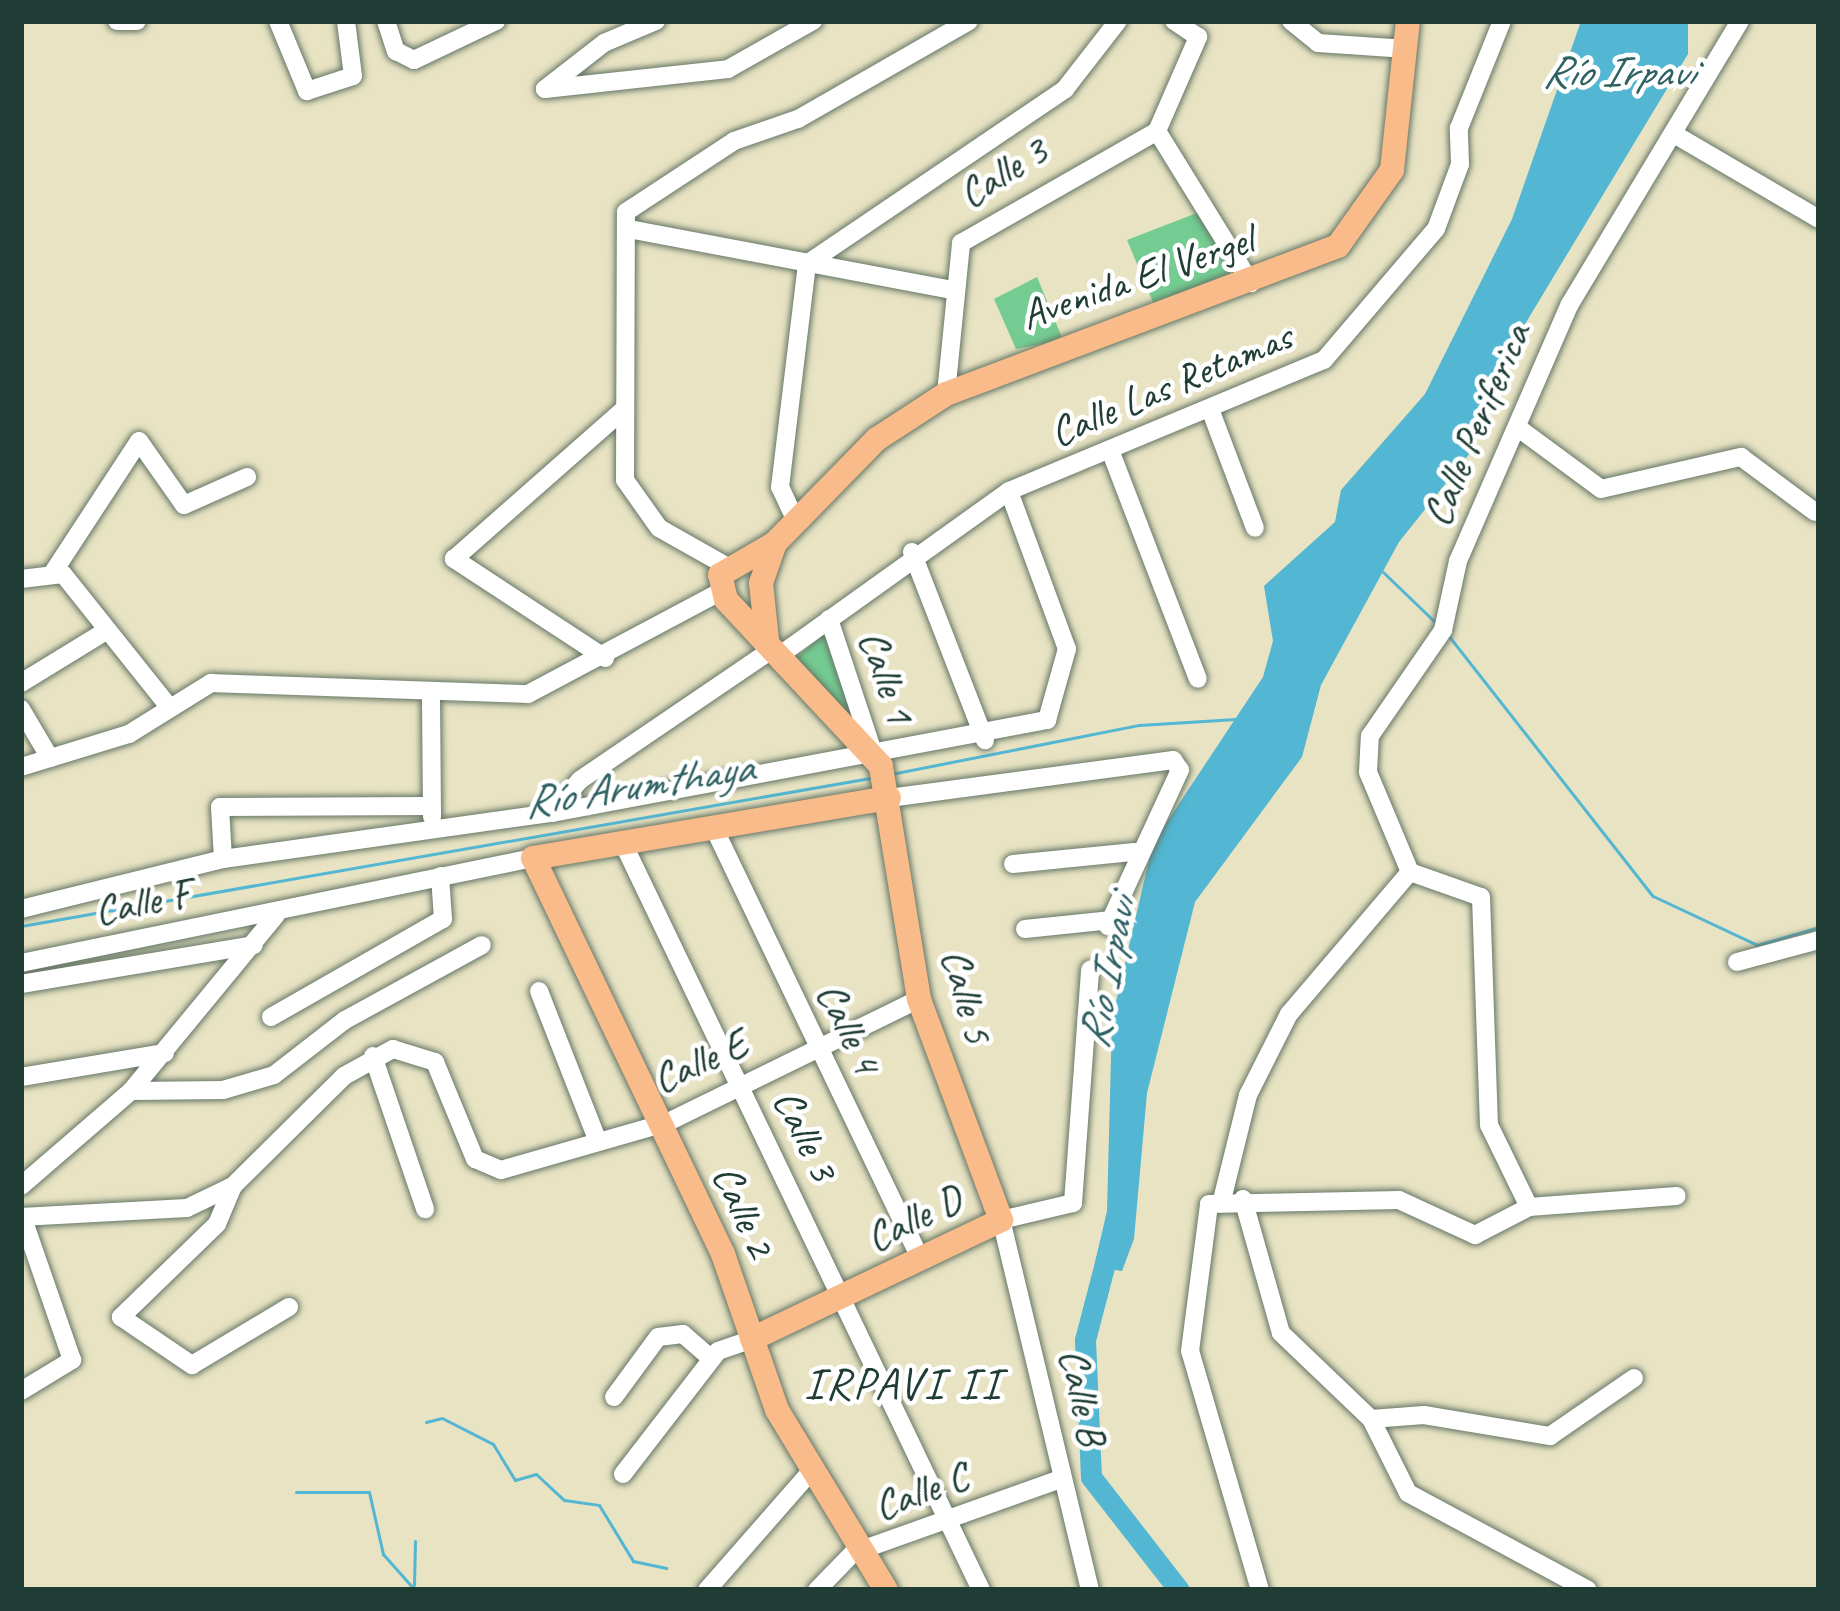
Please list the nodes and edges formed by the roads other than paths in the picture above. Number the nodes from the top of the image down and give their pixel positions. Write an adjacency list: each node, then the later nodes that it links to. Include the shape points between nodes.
1 (118, 21): 2 (street)
2 (137, 21)
3 (278, 21): 4 (street, via 307,91 353,76)
4 (346, 21)
5 (386, 21): 6 (street, via 396,51 414,60)
6 (496, 21)
7 (656, 21): 8 (street, via 604,43 545,89 728,69)
8 (813, 21)
9 (968, 21): 20 (street, via 644,194 626,212)
10 (1118, 21): 21 (street, via 1065,89)
11 (1174, 21): 17 (street, via 1198,38)
12 (1292, 21): 16 (street, via 1318,43)
13 (1408, 21): 16 (main road, Avenida El Vergel)
14 (1502, 21): 25 (street, Calle Las Retamas, via 1459,128 1460,164 1436,229 1324,360)
15 (1740, 21): 18 (street, Calle Periferica)
16 (1407, 49): 22 (main road, Avenida El Vergel, via 1397,154 1373,209 1338,247)
17 (1157, 131): 22 (street); 23 (street, Calle 3, via 968,235)
18 (1674, 134): 19 (street); 27 (street, Calle Periferica, via 1570,304)
19 (1819, 219)
20 (628, 229): 21 (street); 26 (street)
21 (808, 264): 23 (street); 32 (street, via 780,488)
22 (1251, 283): 24 (main road, Avenida El Vergel)
23 (953, 290): 24 (street, Calle 3)
24 (946, 394): 32 (main road, Avenida El Vergel, via 877,439)
25 (1210, 409): 28 (street, Calle Las Retamas); 33 (street)
26 (623, 410): 36 (street, via 625,480 659,528); 44 (street, via 454,559)
27 (1516, 427): 31 (street, via 1600,489 1741,457); 63 (street, Calle Periferica, via 1459,561 1443,630 1366,747)
28 (1110, 450): 30 (street, Calle Las Retamas); 45 (street)
29 (247, 477): 37 (street, via 184,506 139,441)
30 (1009, 491): 35 (street, Calle Las Retamas); 50 (street, via 1067,649 1047,720)
31 (1815, 512)
32 (795, 519): 34 (main road, Avenida El Vergel)
33 (1256, 528)
34 (775, 543): 36 (main road); 39 (main road)
35 (912, 552): 41 (street, Calle Las Retamas); 50 (street)
36 (733, 565): 39 (main road); 40 (main road)
37 (54, 571): 38 (street); 42 (street)
38 (21, 579)
39 (761, 588): 40 (main road); 43 (main road)
40 (727, 599): 43 (main road); 44 (street)
41 (829, 619): 43 (street, Calle Las Retamas); 53 (street, Calle 1)
42 (106, 632): 46 (street); 48 (street)
43 (774, 648): 53 (main road); 55 (street, Calle Las Retamas, via 580,780)
44 (605, 658): 47 (street, via 528,694)
45 (1198, 679)
46 (21, 683)
47 (431, 698): 48 (street, via 211,682); 54 (street)
48 (169, 707): 51 (street, via 129,734)
49 (21, 710): 51 (street)
50 (985, 740): 53 (street)
51 (50, 758): 52 (street)
52 (21, 767)
53 (883, 776): 55 (street); 57 (main road); 59 (street, via 1173,760 1180,770); 76 (main road, Calle 5)
54 (431, 806): 56 (street); 61 (street, via 220,807)
55 (551, 813): 56 (street)
56 (433, 828): 61 (street)
57 (714, 828): 58 (main road); 78 (street, Calle 4)
58 (623, 843): 60 (main road); 82 (street, Calle 3)
59 (1134, 852): 62 (street); 67 (street, via 1110,923)
60 (532, 858): 64 (street, Calle F); 84 (main road, Calle 2)
61 (224, 860): 65 (street)
62 (1013, 864)
63 (1410, 872): 90 (street, via 1289,1014 1248,1095); 91 (street, via 1480,897 1489,1125)
64 (440, 876): 66 (street, Calle F); 77 (street, via 443,919)
65 (21, 909)
66 (276, 915): 70 (street); 72 (street, Calle F)
67 (1025, 928)
68 (1819, 940): 71 (street)
69 (482, 945): 83 (street, via 345,1020 274,1075 223,1090)
70 (254, 946): 74 (street); 79 (street)
71 (1737, 962)
72 (21, 963)
73 (1090, 970): 94 (street, Calle D, via 1072,1203)
74 (21, 984)
75 (539, 991): 85 (street)
76 (919, 999): 78 (street, Calle E); 94 (main road, Calle 5)
77 (271, 1017)
78 (818, 1048): 82 (street, Calle E); 95 (street, Calle 4)
79 (165, 1053): 81 (street); 83 (street)
80 (373, 1056): 85 (street, Calle E, via 425,1052 475,1159 501,1170); 87 (street); 92 (street)
81 (21, 1076)
82 (740, 1085): 84 (street, Calle E); 96 (street, Calle 3)
83 (131, 1091): 86 (street)
84 (659, 1123): 85 (street, Calle E); 98 (main road, Calle 2)
85 (597, 1138)
86 (21, 1186)
87 (233, 1186): 93 (street, via 187,1208); 97 (street, via 217,1225 121,1317 192,1365)
88 (1677, 1196): 91 (street)
89 (1244, 1199): 90 (street); 91 (street, via 1399,1200 1475,1235); 103 (street, via 1281,1333)
90 (1222, 1200): 114 (street, via 1202,1217 1188,1328)
91 (1529, 1207)
92 (425, 1209)
93 (23, 1219): 101 (street, via 72,1360)
94 (1001, 1220): 95 (main road, Calle D); 106 (street, Calle B)
95 (920, 1258): 96 (main road, Calle D)
96 (844, 1296): 98 (main road, Calle D); 107 (street, Calle 3)
97 (289, 1307)
98 (752, 1339): 99 (street, Calle D); 104 (main road, Calle 2)
99 (712, 1359): 102 (street, via 683,1334 658,1337); 105 (street, Calle D)
100 (1634, 1378): 103 (street, via 1550,1436 1424,1414)
101 (25, 1385)
102 (614, 1397)
103 (1371, 1419): 115 (street, via 1422,1505)
104 (812, 1470): 108 (main road, Calle 2); 109 (street, Calle C)
105 (623, 1474)
106 (1061, 1479): 107 (street, Calle C); 113 (street, Calle B)
107 (952, 1521): 108 (street, Calle C); 112 (street, Calle 3)
108 (862, 1549): 110 (street, Calle C); 111 (main road, Calle 2)
109 (706, 1590)
110 (818, 1590)
111 (886, 1590)
112 (981, 1590)
113 (1090, 1590)
114 (1260, 1590)
115 (1588, 1590)

